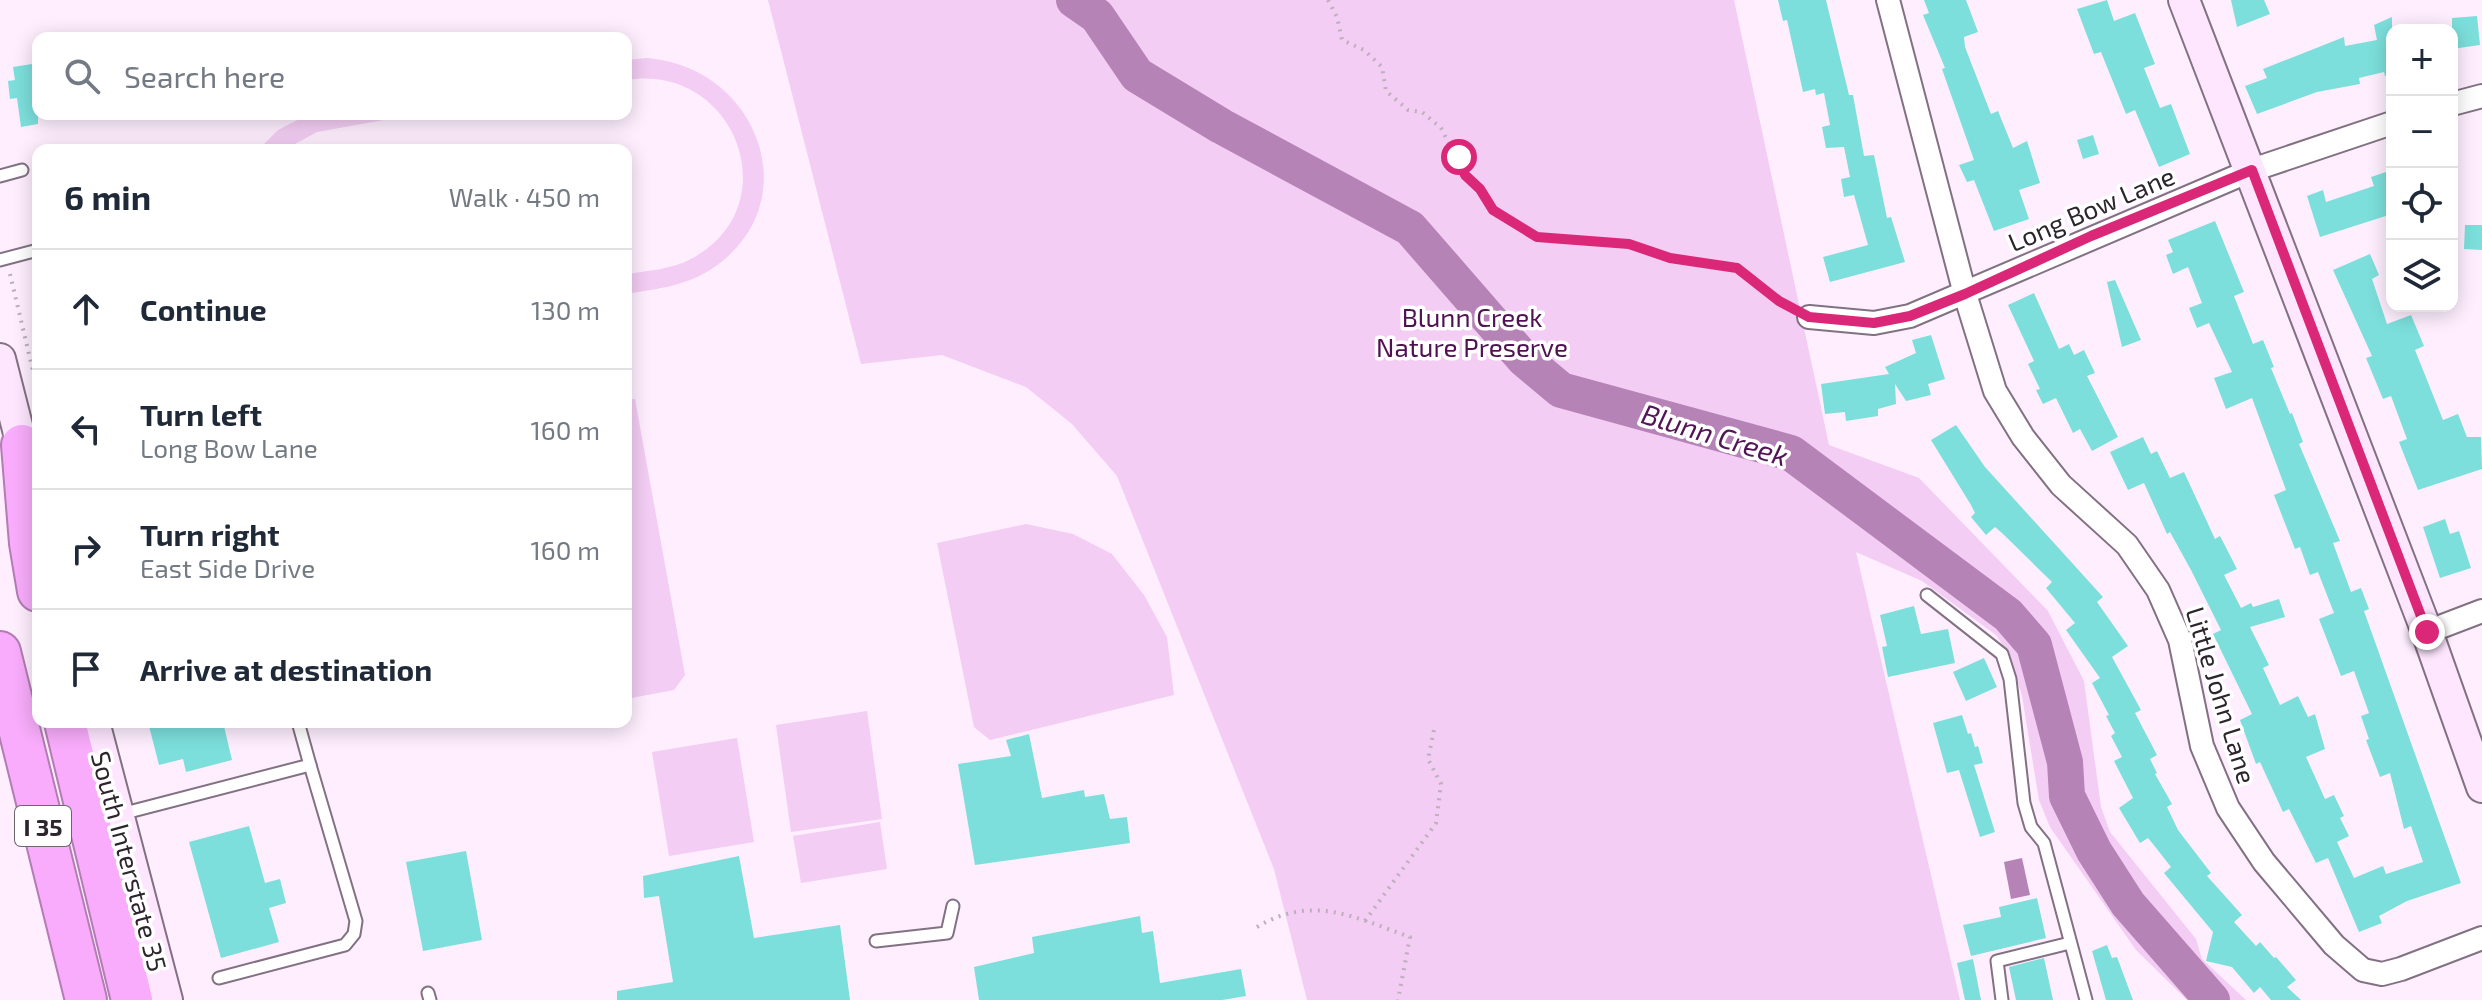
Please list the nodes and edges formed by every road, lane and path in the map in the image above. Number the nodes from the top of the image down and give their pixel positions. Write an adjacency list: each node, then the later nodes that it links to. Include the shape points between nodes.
1 (1328, 0): 13 (path, via 1342,40 1364,50 1382,67 1386,91 1441,128 1465,175 1493,210 1537,237 1629,244 1670,258 1737,268)
2 (1888, 0): 12 (street, Little John Lane)
3 (2184, 0): 8 (street)
4 (2482, 96): 5 (street)
5 (2458, 102)
6 (2386, 125): 8 (street, Long Bow Lane)
7 (22, 170): 9 (lane)
8 (2252, 170): 12 (street, Long Bow Lane); 19 (street)
9 (0, 176)
10 (32, 252): 11 (lane)
11 (4, 264): 15 (path)
12 (1965, 294): 13 (street, Long Bow Lane, via 1910,316 1874,323); 31 (street, Little John Lane, via 1995,391 2023,437 2061,485 2127,545 2158,590 2180,640 2202,746 2228,808 2264,862 2334,945 2363,970 2391,972)
13 (1809, 317)
14 (0, 359): 16 (street)
15 (32, 369)
16 (32, 478)
17 (1927, 595): 33 (lane, via 2002,654 2010,679 2024,803 2031,827 2044,843)
18 (2482, 611): 19 (street)
19 (2427, 632): 26 (street)
20 (0, 652): 35 (highway, I 35)
21 (1435, 725): 29 (path, via 1428,759 1441,784 1436,823)
22 (66, 728): 36 (highway)
23 (96, 728): 27 (street, South Interstate 35)
24 (300, 728): 25 (lane)
25 (310, 765): 27 (lane); 34 (lane, via 356,921 354,934 345,945)
26 (2482, 787)
27 (118, 815): 37 (street, South Interstate 35)
28 (953, 906): 32 (lane, via 947,933)
29 (1365, 921): 30 (path, via 1309,907 1281,913); 38 (path, via 1410,937)
30 (1257, 927)
31 (2482, 938)
32 (876, 941)
33 (2070, 943): 39 (lane, via 1997,961); 40 (lane)
34 (219, 978)
35 (86, 1000)
36 (132, 1000)
37 (167, 1000)
38 (1398, 1000)
39 (2002, 1000)
40 (2086, 1000)

